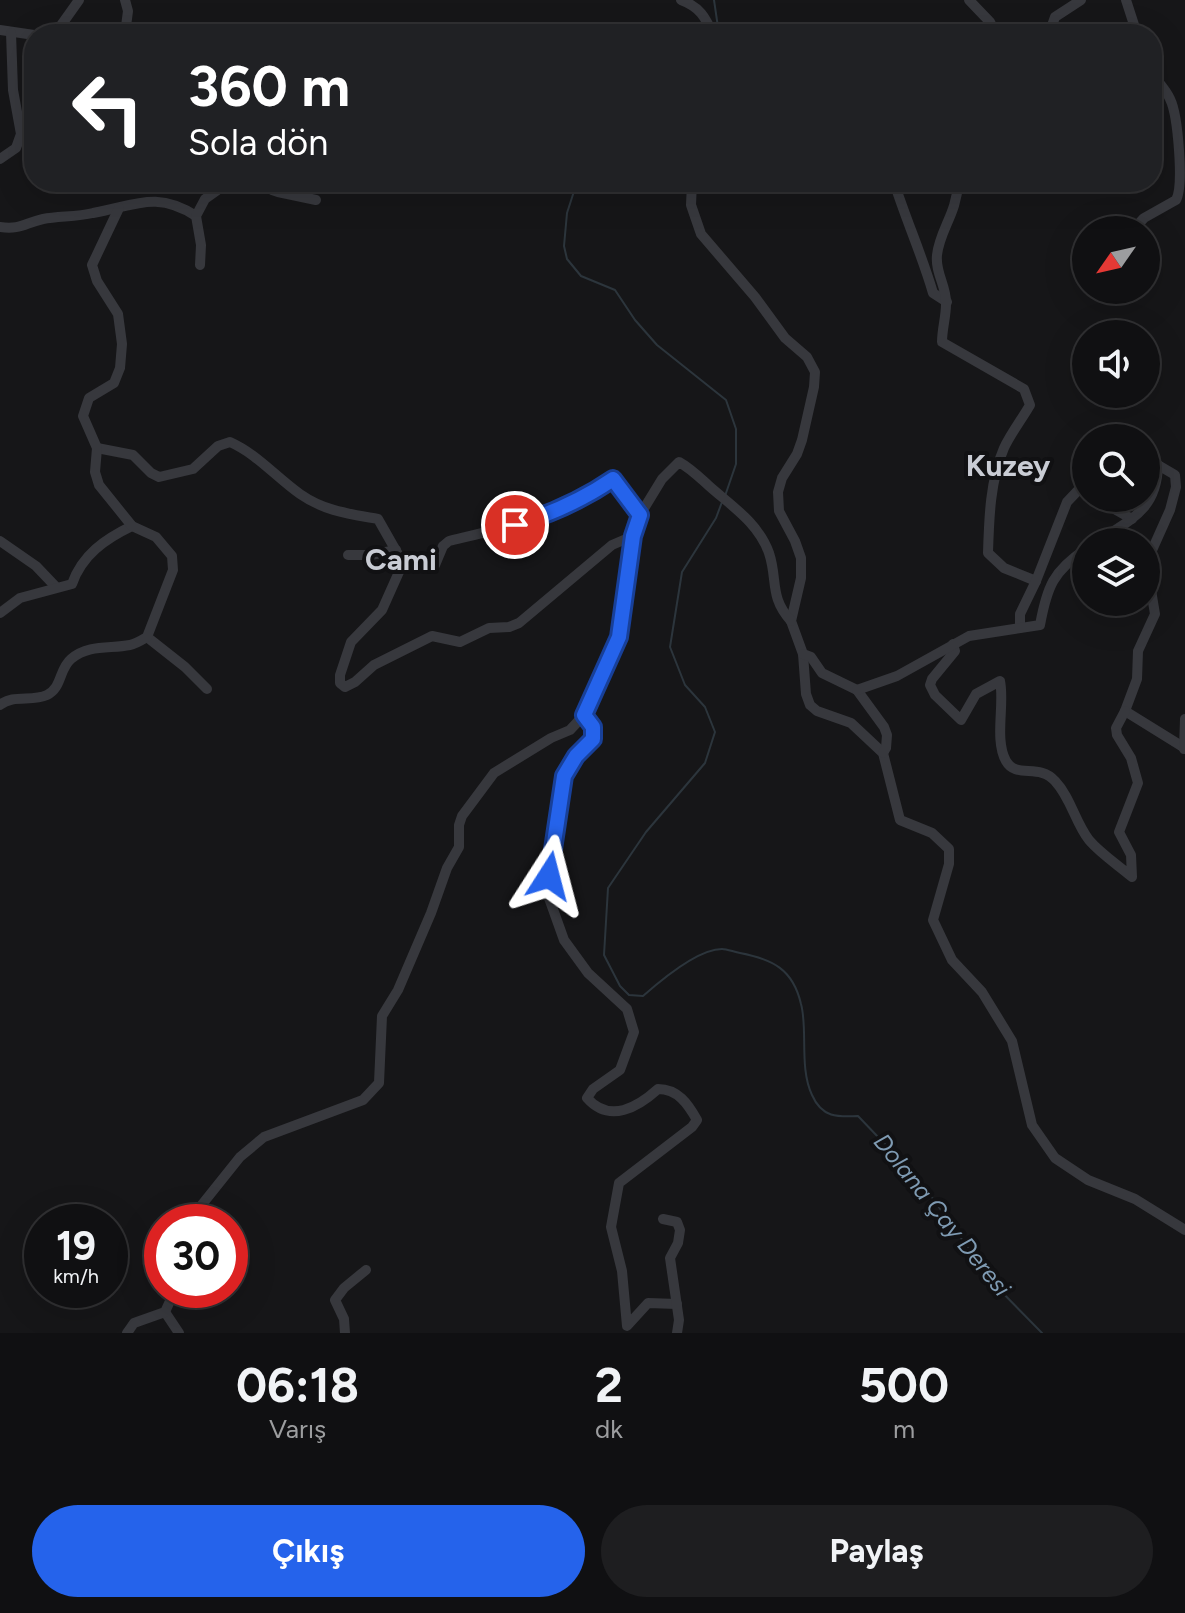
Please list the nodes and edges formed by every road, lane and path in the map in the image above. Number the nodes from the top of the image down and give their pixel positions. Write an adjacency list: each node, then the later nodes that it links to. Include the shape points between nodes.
1 (79, 0): 7 (street)
2 (125, 0): 8 (street)
3 (681, 0): 9 (street, via 694,5)
4 (969, 0): 10 (street)
5 (1081, 0): 11 (street)
6 (1126, 0): 12 (street)
7 (62, 24)
8 (126, 24)
9 (709, 24)
10 (991, 24)
11 (1053, 24)
12 (1134, 24)
13 (5, 31): 15 (street, via 21,134 16,148)
14 (1162, 86): 24 (street, via 1176,112 1180,187 1176,200)
15 (0, 159)
16 (215, 192): 23 (street)
17 (281, 192): 21 (street)
18 (692, 192): 46 (street, via 701,234 815,372 802,440 778,492 779,511 801,558)
19 (897, 192): 27 (street, via 933,293)
20 (957, 192): 27 (street, via 937,253 937,274)
21 (316, 200)
22 (119, 208): 23 (street, via 133,201 166,202); 25 (street, via 41,219 18,229); 28 (street, via 92,265 118,314 122,344 114,383 89,398 83,416)
23 (196, 216): 26 (street)
24 (1148, 216)
25 (0, 227)
26 (200, 265)
27 (947, 302): 43 (street, via 942,342 1024,389 1030,405 1004,448 996,476 988,553 1004,568)
28 (97, 448): 35 (street, via 99,485); 39 (street, via 133,455 159,477 193,469 230,442 326,509 378,519)
29 (1160, 466): 54 (street, via 1175,475 1176,487 1149,557 1155,614 1138,651 1137,679)
30 (1072, 497): 43 (street)
31 (1120, 512): 34 (street)
32 (1142, 512): 34 (street)
33 (640, 515): 37 (street); 42 (street, via 613,479 559,511 449,541 435,565); 46 (street, via 679,462 690,468 742,512 768,549 775,598)
34 (1132, 519): 36 (street)
35 (132, 526): 44 (street, via 107,538 87,557 72,584); 48 (street, via 156,537 172,556 173,570)
36 (1118, 528)
37 (633, 536): 42 (street, via 612,545 519,623 489,628 460,642 432,636 374,665 345,687 340,675 351,642 382,610); 55 (street, via 619,637)
38 (0, 541): 44 (street)
39 (396, 550): 40 (street); 42 (street)
40 (348, 555)
41 (1072, 558): 47 (street, via 1047,590 1040,625)
42 (403, 563)
43 (1036, 581): 47 (street, via 1020,614)
44 (56, 587): 45 (street, via 20,598)
45 (0, 613)
46 (791, 621): 50 (street)
47 (1020, 628): 49 (street, via 969,636)
48 (147, 637): 51 (street); 53 (street, via 132,645 83,652 67,663 50,694 7,699)
49 (953, 644): 52 (street, via 897,676); 54 (street, via 955,651 932,679 935,695 961,720 976,694 1000,681 1006,761 1015,769 1040,770 1054,779 1089,840 1132,877 1131,855 1119,832 1138,775 1117,735)
50 (803, 654): 52 (street, via 822,673); 58 (street, via 810,705 851,723)
51 (207, 689)
52 (857, 690): 58 (street, via 884,727)
53 (0, 705)
54 (1125, 711): 57 (street)
55 (584, 715): 59 (street, via 570,730 494,773 462,816 459,847 382,1016 379,1083 363,1100 264,1137 240,1157); 63 (street, via 593,727 593,739 564,776 549,898 564,940 588,973 627,1009 634,1032 620,1070 587,1098 594,1106 621,1111 639,1105 658,1089 668,1089 697,1120 619,1183 611,1227 627,1326 648,1303)
56 (1185, 719): 57 (street)
57 (1184, 749)
58 (883, 753): 61 (street, via 900,820 932,833 949,849 933,920 952,960 982,992 1012,1041 1032,1125 1055,1158)
59 (202, 1204)
60 (663, 1219): 63 (street, via 677,1222 680,1230 670,1258)
61 (1185, 1230)
62 (366, 1270): 68 (street, via 335,1300)
63 (677, 1304): 69 (street)
64 (167, 1308): 65 (street)
65 (165, 1312): 66 (street, via 134,1323); 67 (street)
66 (127, 1333)
67 (179, 1333)
68 (345, 1333)
69 (677, 1333)

